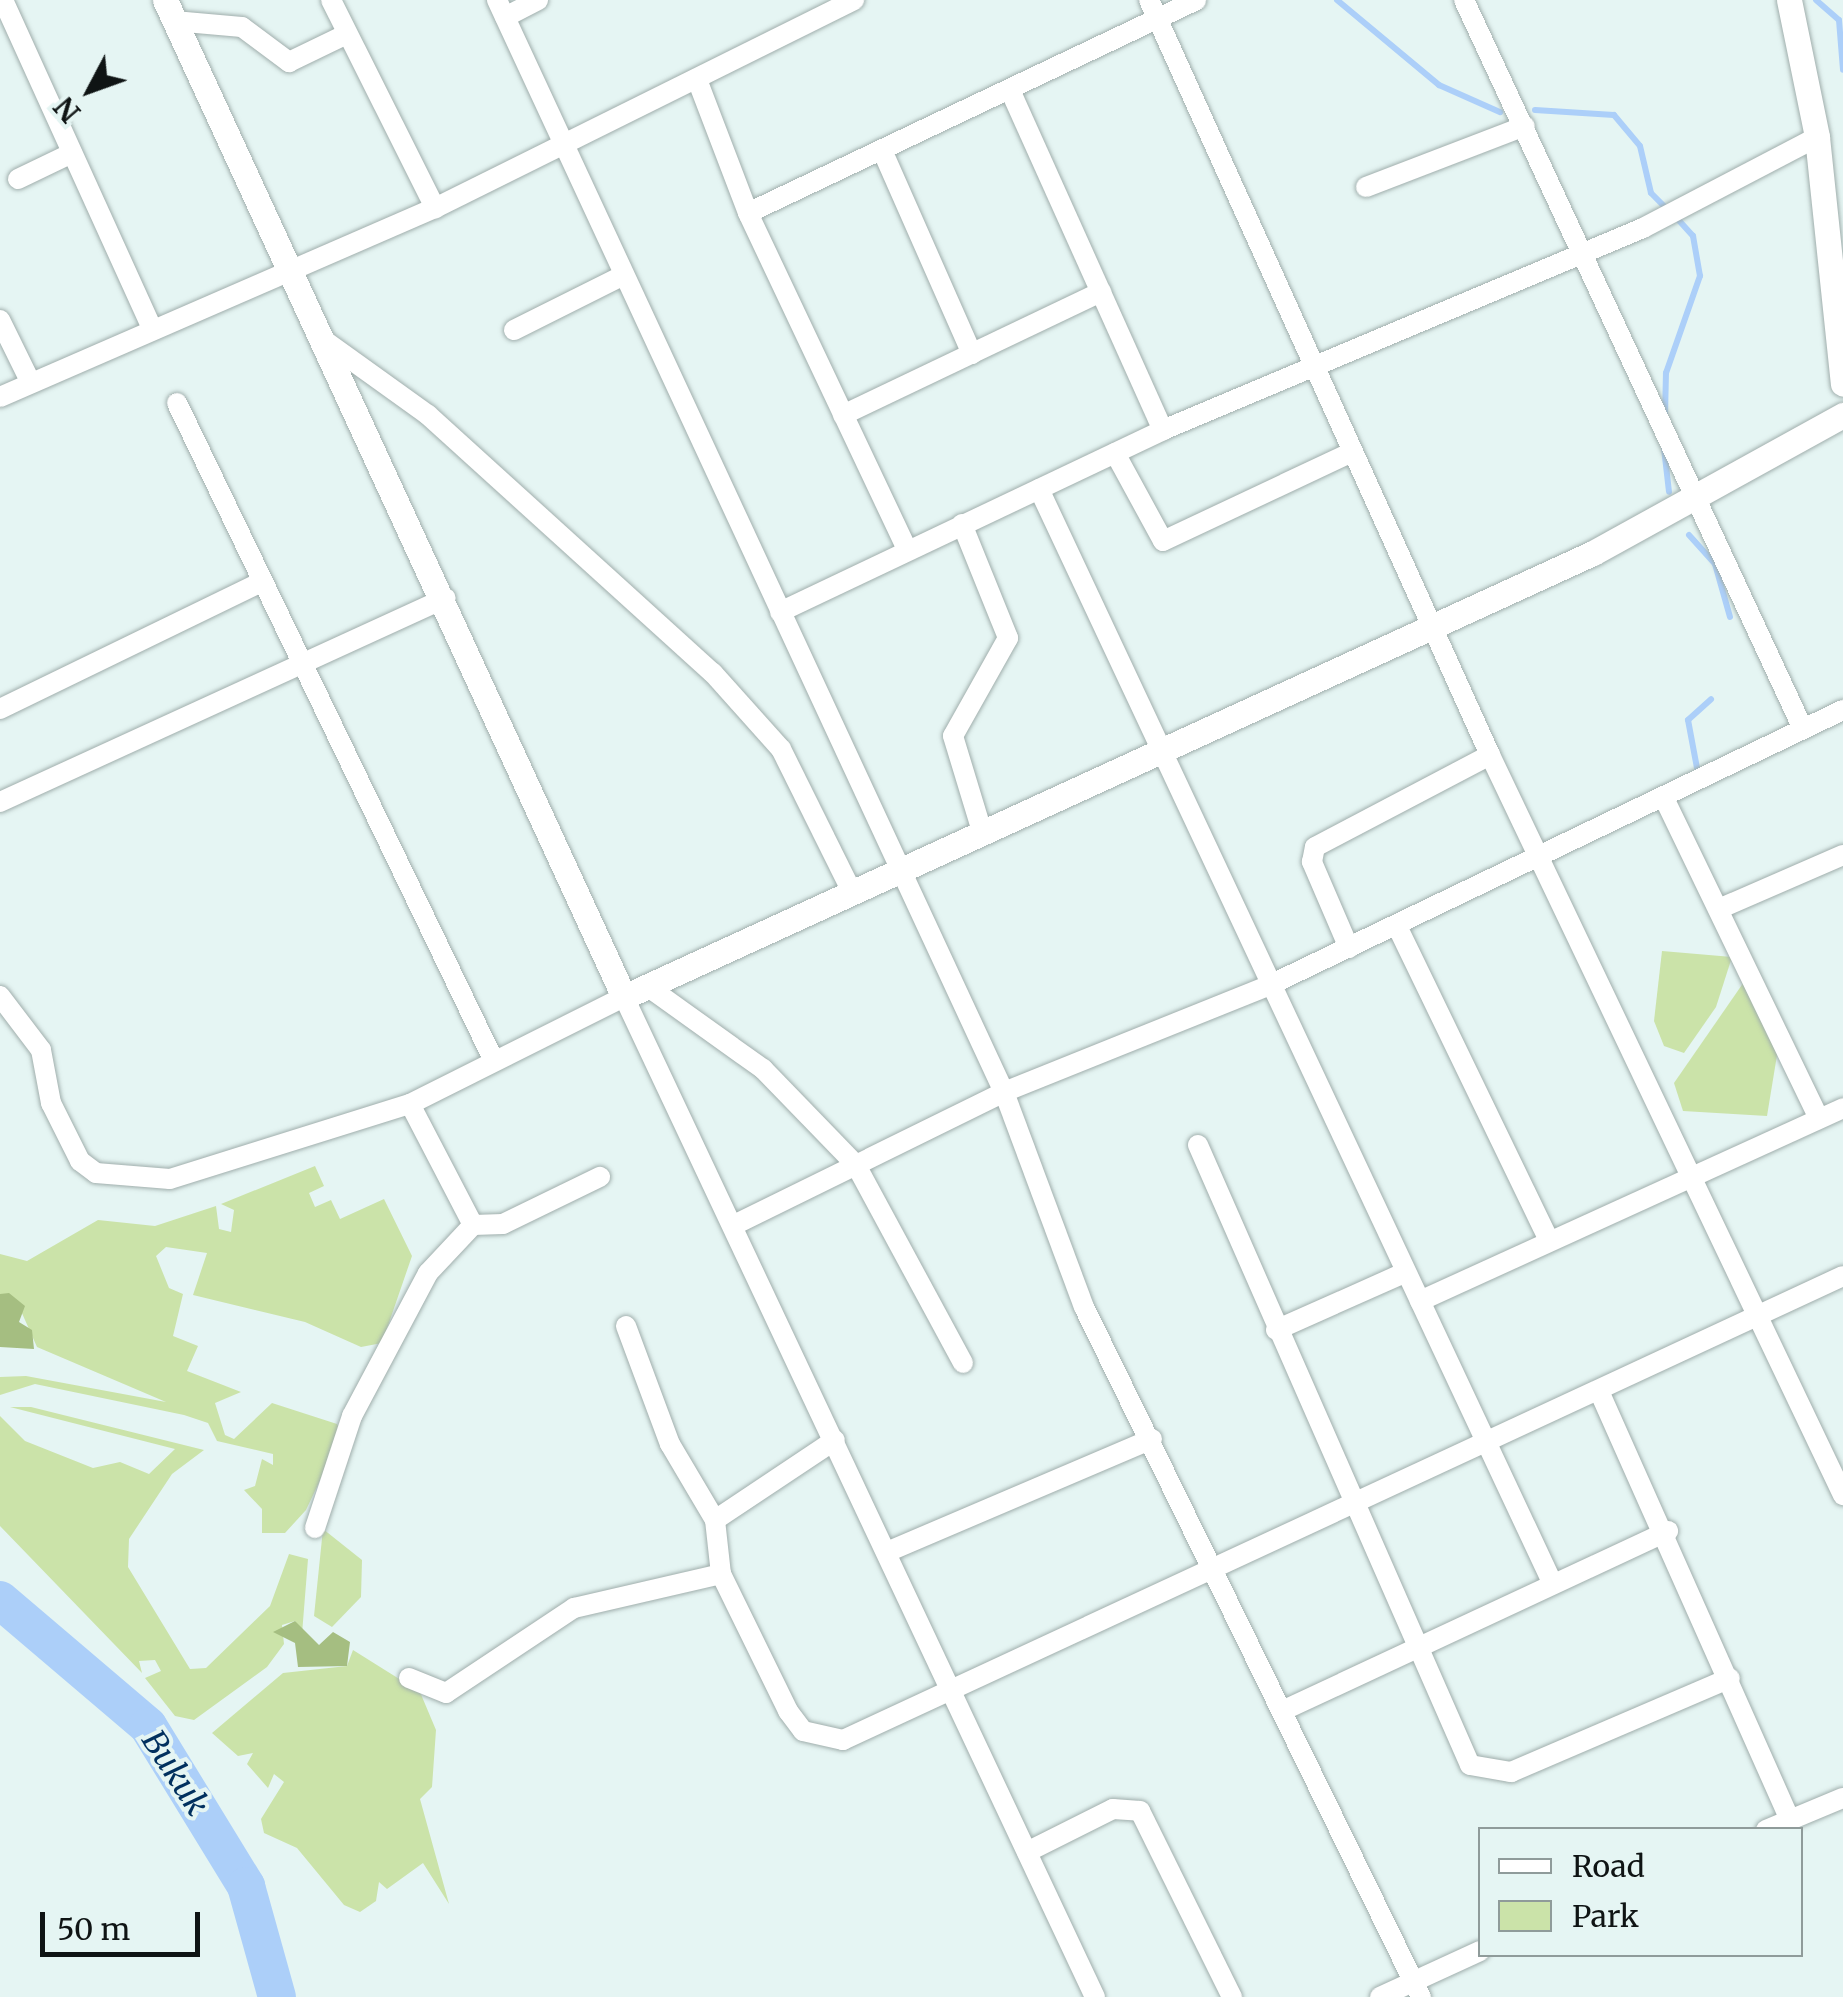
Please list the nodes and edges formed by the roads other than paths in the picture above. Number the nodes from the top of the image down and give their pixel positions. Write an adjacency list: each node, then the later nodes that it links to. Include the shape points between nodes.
1 (2, 0): 19 (street)
2 (331, 0): 12 (street)
3 (538, 0): 9 (street)
4 (854, 0): 8 (street)
5 (1196, 0): 10 (street)
6 (1464, 0): 15 (street)
7 (1789, 0): 16 (street)
8 (821, 7): 13 (street)
9 (501, 8): 17 (street)
10 (1154, 9): 14 (street); 33 (street)
11 (170, 10): 12 (street, via 242,26 289,62); 25 (street)
12 (345, 35): 22 (street, via 373,72)
13 (698, 82): 17 (street); 23 (street)
14 (1010, 90): 18 (street); 27 (street)
15 (1523, 122): 21 (street); 24 (street)
16 (1817, 137): 24 (street); 35 (street)
17 (562, 147): 22 (street); 26 (street)
18 (882, 150): 23 (street); 32 (street)
19 (72, 153): 20 (street); 29 (street)
20 (18, 179)
21 (1366, 187)
22 (435, 208): 25 (street)
23 (748, 214): 38 (street)
24 (1586, 252): 33 (street); 44 (street)
25 (292, 270): 29 (street); 31 (street)
26 (622, 276): 30 (street); 49 (street)
27 (1101, 292): 32 (street); 40 (street)
28 (0, 320): 34 (street)
29 (151, 327): 34 (street)
30 (514, 330)
31 (325, 341): 48 (street); 63 (street, via 428,416 712,673 781,749)
32 (972, 354): 38 (street)
33 (1316, 372): 40 (street); 41 (street)
34 (31, 383): 36 (street)
35 (1843, 384)
36 (0, 397)
37 (178, 404): 47 (street)
38 (843, 415): 46 (street)
39 (1843, 415): 44 (street)
40 (1163, 430): 42 (street)
41 (1352, 452): 42 (street, via 1162,541); 50 (street)
42 (1115, 453): 43 (street)
43 (1039, 489): 45 (street); 55 (street)
44 (1699, 497): 50 (street); 54 (street)
45 (962, 524): 46 (street); 59 (street, via 1008,638 952,736)
46 (907, 550): 49 (street)
47 (261, 582): 51 (street); 52 (street)
48 (446, 598): 51 (street); 70 (street)
49 (780, 612): 62 (street)
50 (1430, 624): 55 (street); 56 (street)
51 (300, 664): 58 (street); 71 (street)
52 (0, 709)
53 (1843, 710): 54 (street)
54 (1802, 730): 57 (street)
55 (1162, 744): 59 (street); 67 (street)
56 (1490, 755): 61 (street); 66 (street, via 1315,847 1312,862)
57 (1664, 798): 61 (street); 64 (street)
58 (0, 802)
59 (981, 828): 62 (street)
60 (1843, 855): 64 (street)
61 (1540, 858): 65 (street); 78 (street)
62 (896, 868): 63 (street); 72 (street)
63 (851, 890): 68 (street)
64 (1720, 908): 75 (street)
65 (1397, 926): 66 (street); 82 (street)
66 (1349, 948): 67 (street)
67 (1270, 985): 72 (street); 83 (street)
68 (648, 986): 70 (street); 77 (street, via 763,1069)
69 (0, 996): 73 (street, via 41,1050 66,1139 96,1173 170,1179)
70 (624, 998): 71 (street); 81 (street)
71 (494, 1061): 73 (street)
72 (1004, 1092): 77 (street); 91 (street, via 1084,1306)
73 (410, 1104): 80 (street)
74 (1843, 1108): 75 (street)
75 (1819, 1118): 78 (street)
76 (1198, 1145): 88 (street)
77 (856, 1164): 81 (street); 89 (street)
78 (1689, 1176): 82 (street); 86 (street)
79 (600, 1177): 80 (street, via 503,1224)
80 (473, 1224): 98 (street, via 428,1274 352,1416)
81 (736, 1224): 92 (street)
82 (1549, 1241): 85 (street)
83 (1406, 1272): 85 (street); 88 (street)
84 (1843, 1276): 86 (street)
85 (1420, 1301): 93 (street)
86 (1758, 1315): 90 (street); 94 (street)
87 (626, 1326): 97 (street, via 670,1444)
88 (1276, 1330): 96 (street)
89 (963, 1362)
90 (1599, 1391): 93 (street); 99 (street)
91 (1152, 1439): 100 (street); 101 (street)
92 (835, 1440): 97 (street); 100 (street)
93 (1488, 1444): 96 (street); 103 (street)
94 (1836, 1458): 95 (street)
95 (1843, 1495)
96 (1352, 1507): 101 (street); 104 (street)
97 (716, 1520): 102 (street)
98 (314, 1528)
99 (1668, 1531): 103 (street); 106 (street)
100 (887, 1552): 107 (street)
101 (1215, 1572): 107 (street); 108 (street)
102 (721, 1574): 105 (street, via 574,1608 446,1693); 107 (street, via 803,1732 843,1740)
103 (1552, 1582): 104 (street)
104 (1412, 1646): 106 (street, via 1470,1764 1496,1775); 108 (street)
105 (409, 1678)
106 (1730, 1678): 110 (street)
107 (950, 1689): 112 (street)
108 (1282, 1711): 114 (street)
109 (1843, 1798): 110 (street)
110 (1790, 1819): 111 (street)
111 (1773, 1827)
112 (1027, 1852): 115 (street); 116 (street, via 1114,1810 1140,1811)
113 (1478, 1951): 114 (street)
114 (1417, 1989): 117 (street)
115 (1095, 1997)
116 (1232, 1997)
117 (1380, 1997)

